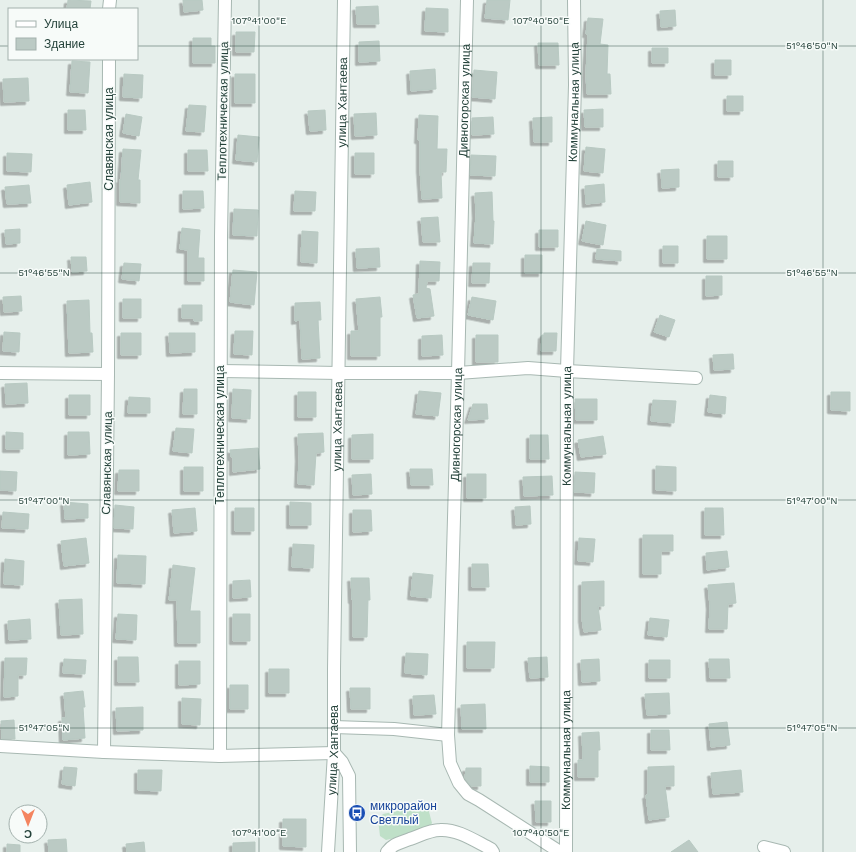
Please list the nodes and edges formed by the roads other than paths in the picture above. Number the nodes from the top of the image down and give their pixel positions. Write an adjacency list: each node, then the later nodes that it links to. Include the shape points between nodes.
1 (225, 0): 6 (street, Теплотехническая улица)
2 (344, 0): 9 (street, улица Хантаева)
3 (467, 0): 10 (street, Дивногорская улица)
4 (574, 0): 7 (street, Коммунальная улица, via 575,85)
5 (109, 60): 11 (street, Славянская улица)
6 (221, 371): 9 (street); 18 (street, Теплотехническая улица)
7 (567, 371): 10 (street, via 528,368); 12 (street); 25 (street, Коммунальная улица)
8 (0, 373): 11 (street)
9 (338, 373): 10 (street); 13 (street, улица Хантаева)
10 (458, 373): 14 (street, Дивногорская улица)
11 (108, 374): 16 (street, Славянская улица)
12 (696, 378)
13 (334, 727): 14 (street, via 394,729); 17 (street, улица Хантаева)
14 (448, 735): 24 (street, via 450,763 459,783 468,794)
15 (0, 746): 16 (street)
16 (104, 752): 18 (street)
17 (334, 753): 18 (street); 20 (street, улица Хантаева); 21 (street, via 349,776)
18 (220, 756)
19 (764, 847): 26 (street)
20 (328, 852)
21 (350, 852)
22 (387, 852): 23 (street, via 392,846 439,830 462,834)
23 (493, 852)
24 (560, 852)
25 (566, 852)
26 (784, 852)

